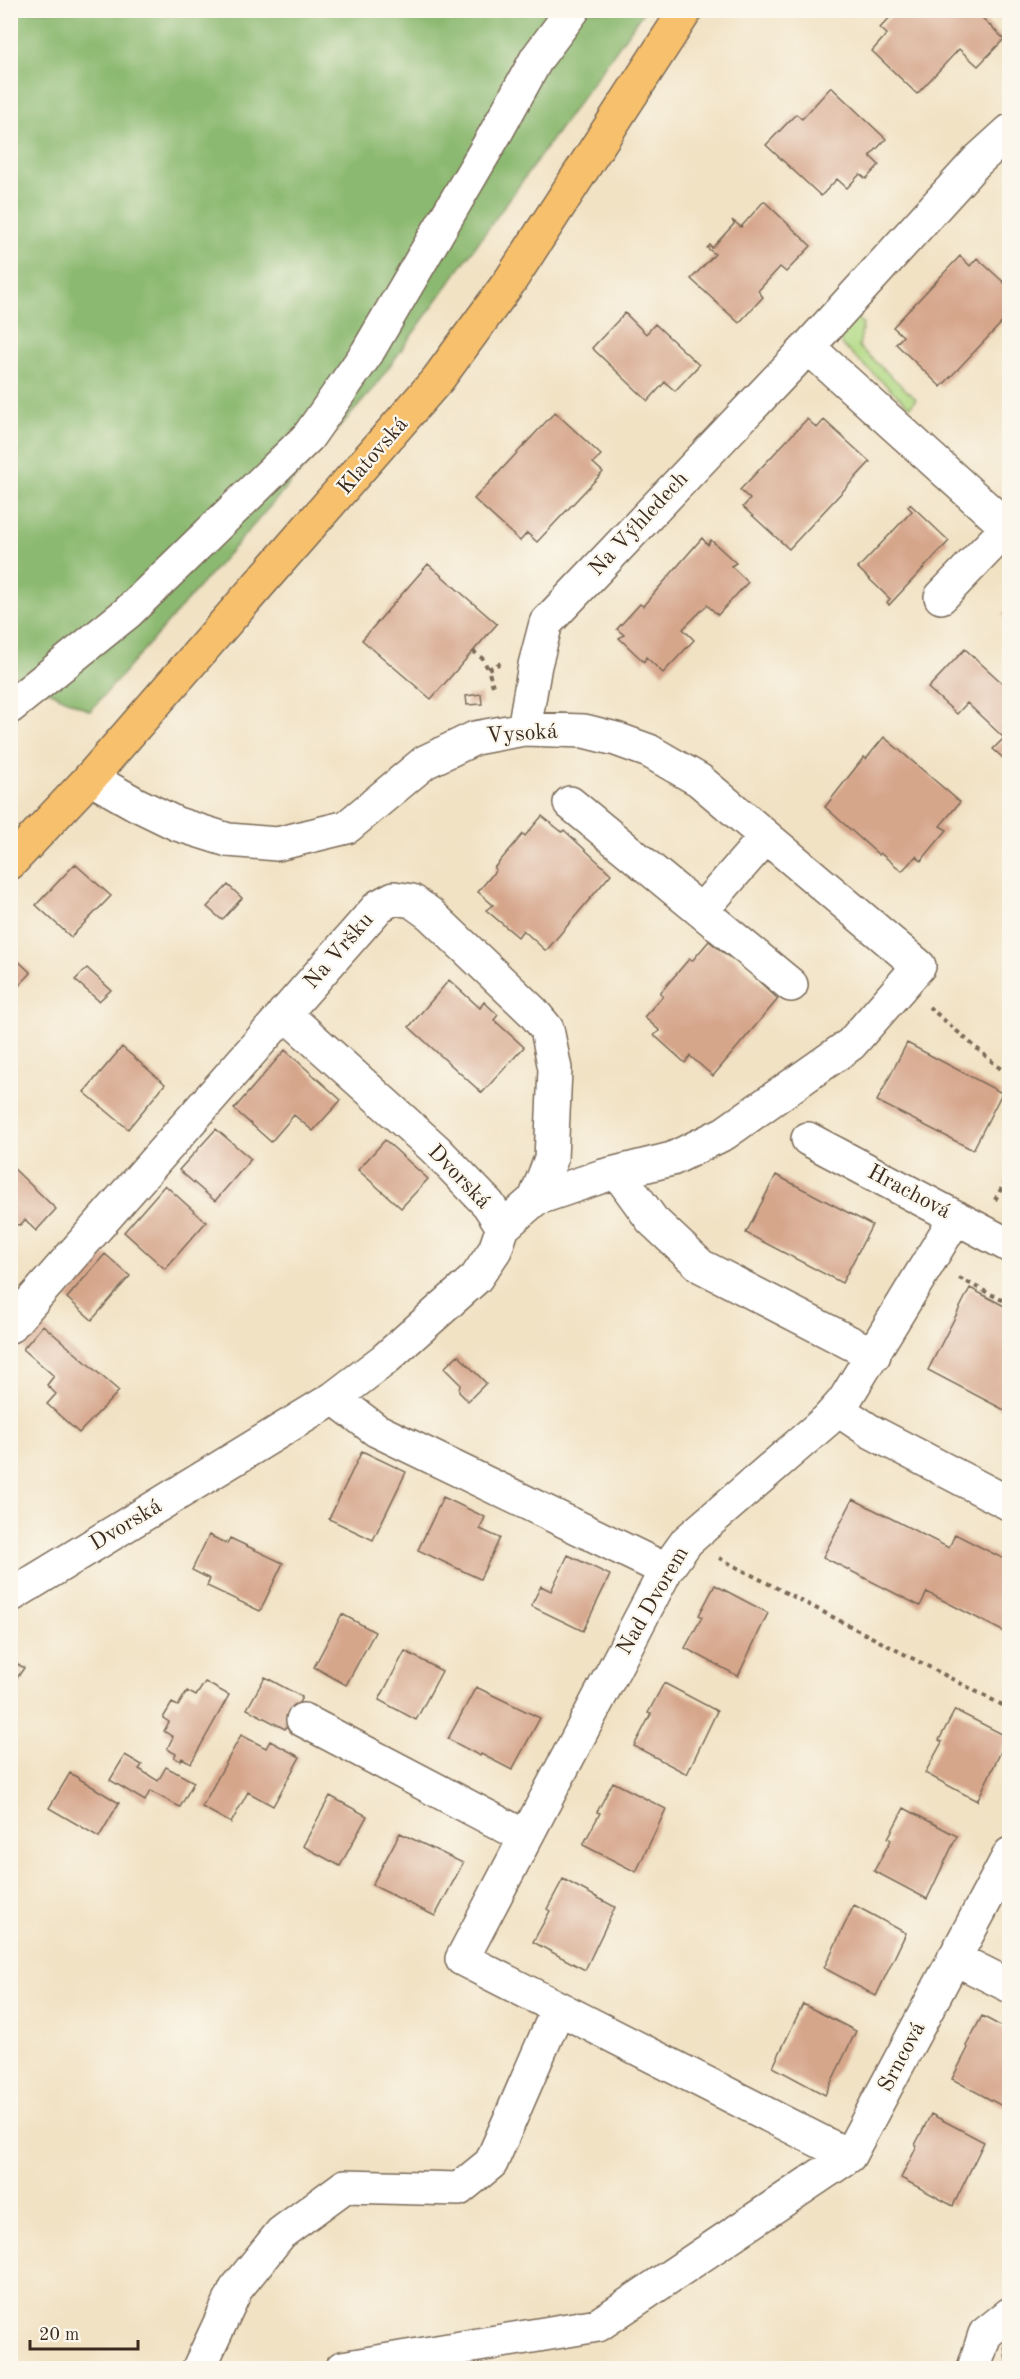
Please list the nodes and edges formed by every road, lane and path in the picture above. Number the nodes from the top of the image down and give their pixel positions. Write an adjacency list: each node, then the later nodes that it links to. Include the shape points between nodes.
1 (573, 10): 9 (street, via 537,58 367,353 308,437 127,613)
2 (686, 10): 11 (main road, Klatovská, via 510,281 438,379)
3 (1010, 131): 4 (street, Na Výhledech, via 976,161)
4 (808, 347): 5 (street); 10 (street, Na Výhledech, via 546,623)
5 (1008, 526): 6 (street)
6 (941, 597)
7 (473, 651): 8 (path)
8 (488, 669)
9 (10, 707)
10 (524, 729): 11 (street, Vysoká, via 475,738 425,762 347,826 277,844 228,840 177,824); 13 (street, Vysoká, via 584,731 650,751 699,780)
11 (90, 778): 14 (main road, Klatovská)
12 (570, 803): 15 (street)
13 (766, 837): 15 (street); 16 (street, Vysoká)
14 (10, 863)
15 (701, 911): 17 (street)
16 (911, 975): 19 (path); 21 (street, via 851,1044 725,1133 672,1159)
17 (791, 986)
18 (284, 1013): 22 (street, Na Vršku, via 379,906 393,898 412,902 430,914 547,1029 555,1069 551,1159); 24 (street, Dvorská, via 435,1149 488,1204); 28 (street, Na Vršku)
19 (1010, 1077)
20 (808, 1139): 23 (street, Hrachová)
21 (618, 1173): 22 (street); 29 (street, via 652,1220 701,1266)
22 (535, 1199): 24 (street, Na Vršku)
23 (956, 1217): 25 (street, Hrachová); 26 (street, Nad Dvorem)
24 (503, 1227): 30 (street, Dvorská, via 495,1250 476,1278 384,1360)
25 (1010, 1246)
26 (929, 1263): 27 (path); 29 (street, Nad Dvorem)
27 (1010, 1304)
28 (10, 1326)
29 (873, 1355): 31 (street, Nad Dvorem)
30 (334, 1398): 34 (street, via 376,1430); 35 (street, Dvorská)
31 (837, 1409): 32 (street, via 870,1431); 33 (street, Nad Dvorem)
32 (1010, 1504)
33 (687, 1541): 34 (street, Nad Dvorem); 36 (path)
34 (666, 1570): 38 (street, Nad Dvorem)
35 (10, 1596)
36 (1010, 1709)
37 (303, 1720): 38 (street)
38 (526, 1837): 42 (street, Nad Dvorem, via 462,1959)
39 (1010, 1854): 40 (street, Srncová)
40 (954, 1958): 41 (street); 43 (street, Srncová)
41 (1010, 1986)
42 (558, 2008): 43 (street); 45 (street, via 491,2163 459,2189 345,2186 281,2233 236,2289)
43 (849, 2156): 46 (street, via 598,2325)
44 (1010, 2314): 47 (street, via 985,2334)
45 (199, 2368)
46 (342, 2368)
47 (974, 2368)

